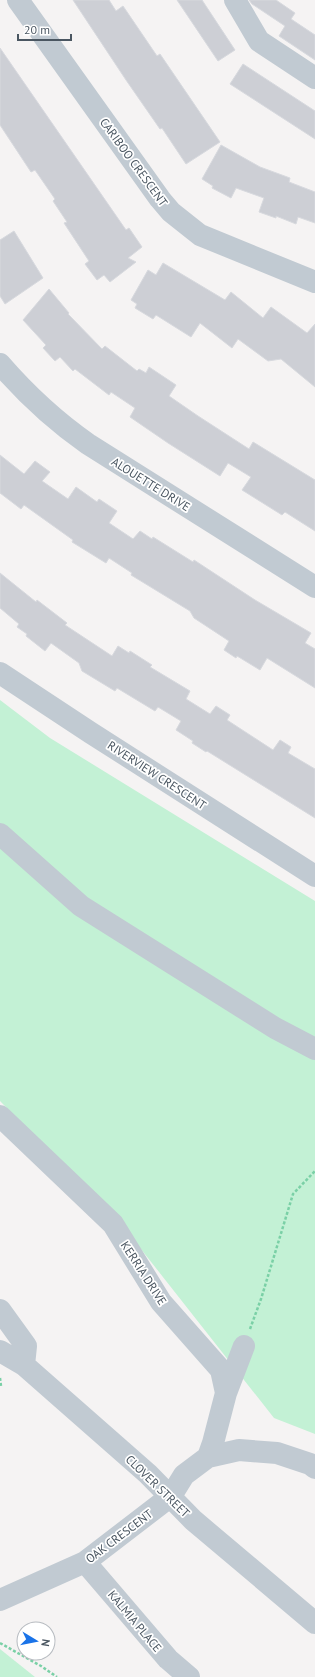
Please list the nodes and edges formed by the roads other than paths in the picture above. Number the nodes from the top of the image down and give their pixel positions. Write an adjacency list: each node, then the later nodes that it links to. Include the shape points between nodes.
1 (18, 0): 4 (street, CARIBOO CRESCENT, via 171,212 200,236)
2 (235, 0): 3 (street, via 259,41)
3 (315, 78)
4 (315, 282)
5 (0, 364): 6 (street, ALOUETTE DRIVE, via 58,422 88,444)
6 (315, 587)
7 (0, 673): 9 (street, RIVERVIEW CRESCENT)
8 (0, 834): 10 (street, via 81,906 275,1028)
9 (315, 876)
10 (315, 1048)
11 (3, 1125): 16 (street, KERRIA DRIVE, via 113,1224 161,1302 221,1370)
12 (0, 1310): 15 (street, via 26,1346)
13 (244, 1346): 16 (street)
14 (0, 1351): 15 (street, CLOVER STREET)
15 (24, 1365): 19 (street, CLOVER STREET)
16 (226, 1393): 17 (street, KERRIA DRIVE)
17 (208, 1457): 18 (street, OAK CRESCENT, via 239,1450 276,1453); 19 (street, OAK CRESCENT, via 184,1475)
18 (313, 1466)
19 (171, 1496): 20 (street, OAK CRESCENT); 22 (street, CLOVER STREET, via 193,1520)
20 (85, 1562): 21 (street, OAK CRESCENT); 23 (street, KALMIA PLACE, via 168,1659)
21 (0, 1600)
22 (315, 1623)
23 (189, 1677)

